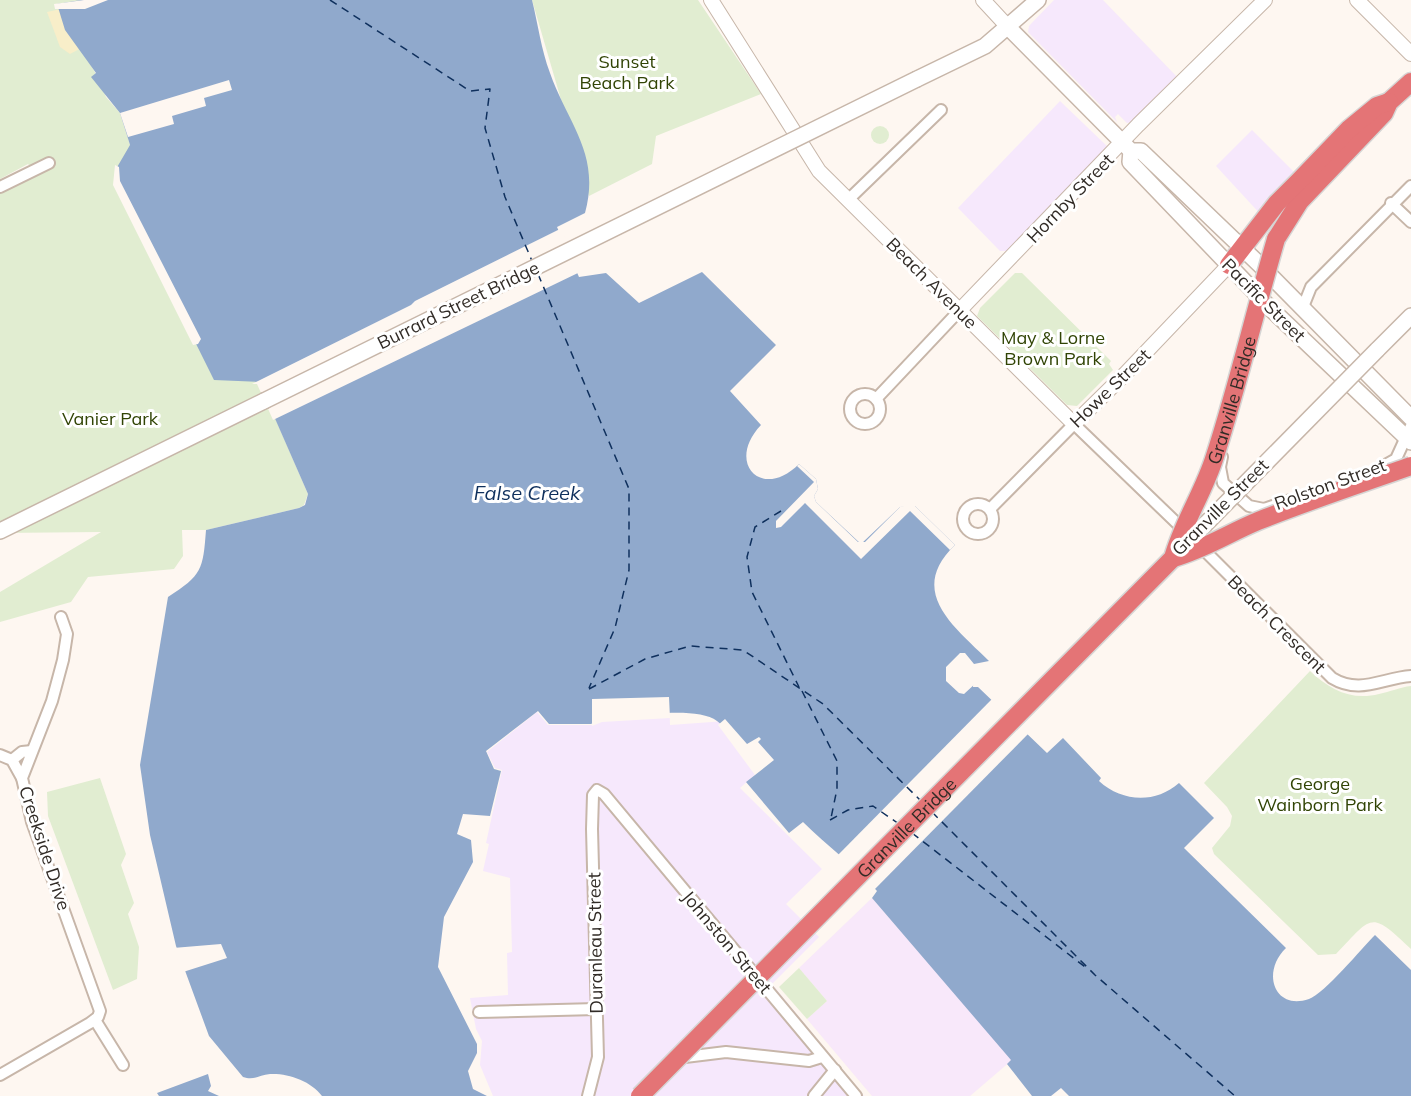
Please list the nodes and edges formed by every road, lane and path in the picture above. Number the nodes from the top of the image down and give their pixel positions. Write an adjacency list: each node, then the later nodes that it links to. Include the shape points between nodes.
1 (711, 0): 15 (street, Beach Avenue, via 819,171)
2 (983, 0): 6 (street, Pacific Street)
3 (1038, 0): 6 (main road, Burrard Street Bridge)
4 (1265, 0): 11 (street, Hornby Street, via 1138,125)
5 (1357, 0): 7 (street)
6 (1008, 27): 11 (main road, Pacific Street); 32 (main road, Burrard Street Bridge, bridge, via 985,46)
7 (1411, 54)
8 (1411, 82): 9 (highway)
9 (1389, 102): 18 (highway, via 1377,106 1349,129 1277,203); 34 (highway, Granville Bridge, bridge, via 1384,113 1300,201 1276,239 1215,458 1179,534)
10 (941, 110): 15 (street)
11 (1127, 147): 18 (main road, Pacific Street, via 1141,151); 19 (main road, Pacific Street, via 1130,162); 21 (street, Hornby Street)
12 (49, 163): 14 (street)
13 (1411, 186): 16 (street)
14 (0, 187)
15 (849, 199): 21 (street, Beach Avenue)
16 (1391, 203): 17 (street); 22 (street, via 1311,286)
17 (1411, 222)
18 (1242, 249): 19 (highway); 22 (main road, Pacific Street)
19 (1229, 265): 20 (main road, Pacific Street); 27 (street, Howe Street)
20 (1270, 308): 24 (main road, Pacific Street); 30 (street, via 1257,324 1220,467 1223,483)
21 (959, 311): 25 (street, Hornby Street); 27 (street, Beach Avenue)
22 (1305, 311): 26 (main road, Pacific Street)
23 (1411, 316): 34 (main road, Granville Bridge, bridge)
24 (1345, 380): 28 (main road, Pacific Street); 30 (street, Granville Street)
25 (876, 399)
26 (1411, 418)
27 (1074, 424): 31 (street, Howe Street); 33 (street, Beach Avenue)
28 (1409, 435): 30 (street, Rolston Street, via 1396,459 1386,466 1264,509 1252,508)
29 (1411, 466): 34 (highway, Granville Bridge, bridge, via 1286,510 1198,551)
30 (1233, 493): 33 (street, Granville Street)
31 (990, 509)
32 (0, 531)
33 (1191, 536): 36 (street, Granville Street); 37 (street, Beach Crescent, via 1325,673 1340,682 1364,687)
34 (1173, 558): 51 (highway, Granville Bridge, bridge)
35 (61, 617): 38 (street, Creekside Drive, via 67,634 63,660)
36 (1094, 633)
37 (1411, 676)
38 (32, 751): 40 (street, via 22,752); 41 (street, Creekside Drive)
39 (0, 755): 40 (street)
40 (12, 760): 41 (street)
41 (22, 778): 45 (street, Creekside Drive, via 32,822)
42 (597, 790): 43 (street, Duranleau Street, via 592,801); 46 (street, Johnston Street)
43 (597, 1009): 44 (street); 50 (street, Duranleau Street, via 598,1057)
44 (479, 1012)
45 (97, 1015): 47 (street, Creekside Drive); 48 (street)
46 (822, 1057): 49 (street, Johnston Street); 51 (street, via 809,1061 726,1052 674,1059)
47 (123, 1065)
48 (2, 1070)
49 (835, 1070): 52 (street); 53 (street, Johnston Street)
50 (588, 1096)
51 (639, 1096)
52 (814, 1096)
53 (856, 1096)

